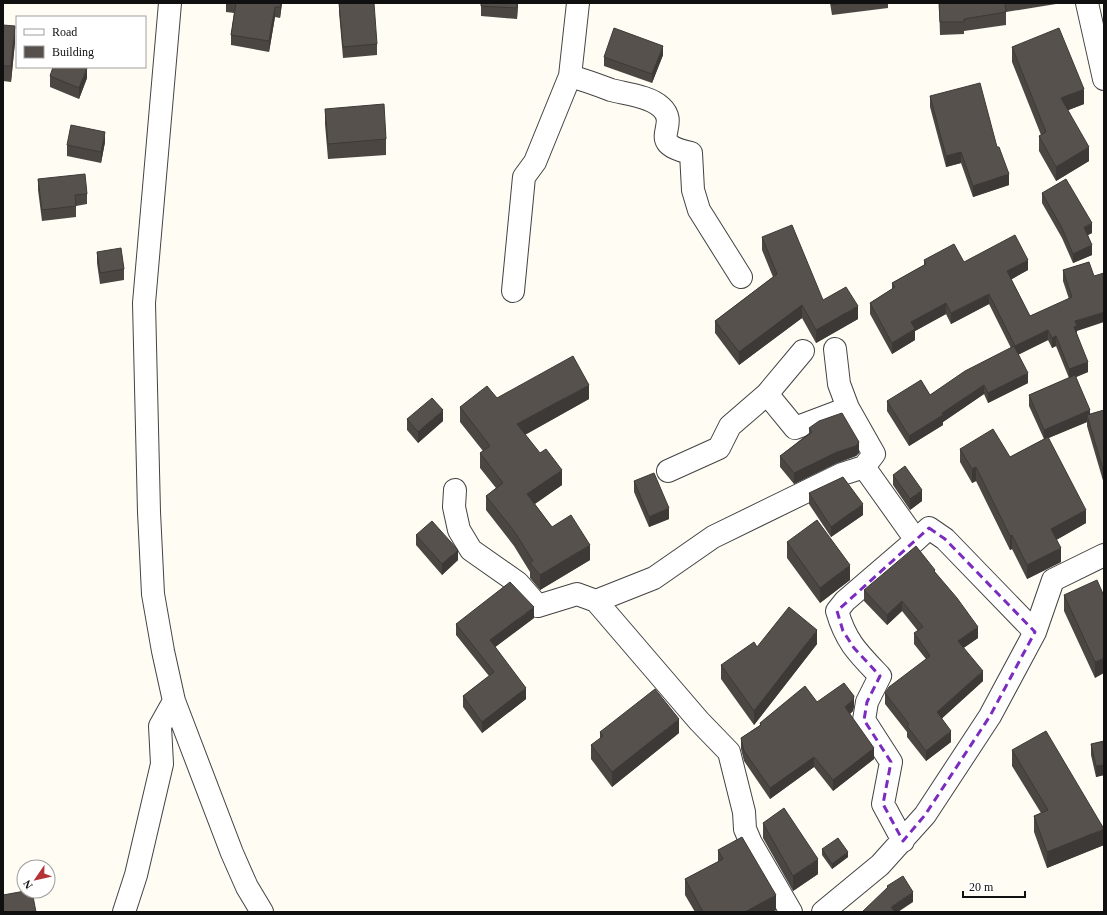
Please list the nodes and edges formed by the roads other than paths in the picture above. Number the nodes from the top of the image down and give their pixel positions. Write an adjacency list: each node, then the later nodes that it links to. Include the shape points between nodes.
1 (170, 3): 19 (street, via 144,303 153,594)
2 (578, 3): 4 (street)
3 (1087, 3): 5 (street)
4 (570, 76): 6 (street, via 660,106 668,120 665,138 668,145 679,151 691,153 693,190 700,210); 7 (street, via 535,162 524,177)
5 (1104, 79)
6 (741, 276)
7 (513, 291)
8 (835, 349): 11 (street, via 839,384)
9 (803, 351): 10 (street)
10 (767, 394): 11 (street, via 795,428); 13 (street, via 730,426 719,448)
11 (848, 408): 12 (street, via 874,454)
12 (864, 467): 15 (street); 17 (street, via 842,474 713,537 654,578)
13 (668, 471)
14 (455, 490): 17 (street, via 454,507 459,530 471,550 518,584 538,606 577,594)
15 (916, 540): 18 (street, via 929,528 945,539); 20 (street, via 845,601 837,611 843,631 854,648 880,676 866,702 864,720 891,762 883,804)
16 (1104, 555): 18 (street, via 1053,580)
17 (596, 601): 23 (street, via 699,721 729,752 744,812 745,829)
18 (1035, 632): 20 (street, via 990,716 925,815)
19 (174, 701): 21 (street, via 160,726 162,764 136,875); 22 (street, via 232,852 247,887)
20 (903, 841): 24 (street, via 880,865)
21 (124, 912)
22 (262, 912)
23 (791, 912)
24 (823, 912)

